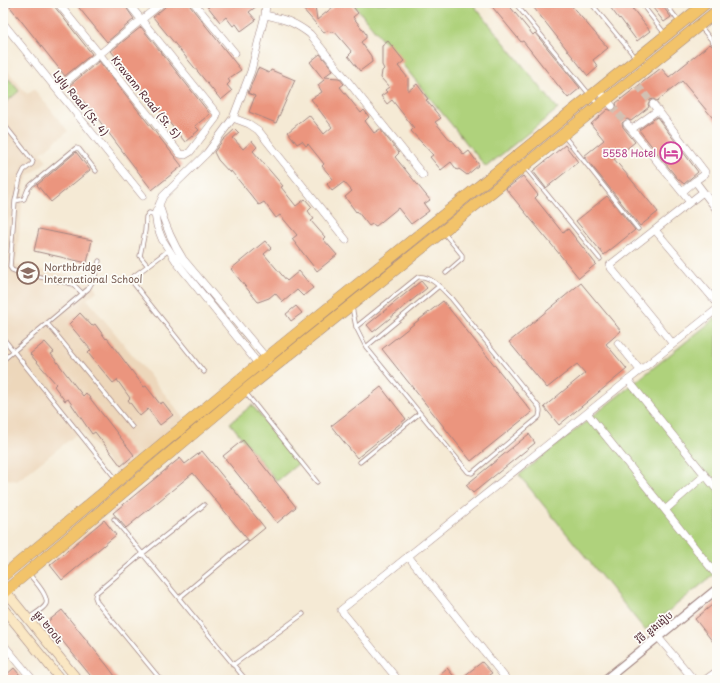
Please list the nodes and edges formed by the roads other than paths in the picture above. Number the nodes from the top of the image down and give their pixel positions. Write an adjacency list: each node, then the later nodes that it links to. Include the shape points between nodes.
1 (58, 3): 20 (street, Kravann Road (St. 5))
2 (128, 3): 13 (street)
3 (162, 3): 13 (street)
4 (194, 3): 19 (street)
5 (266, 3): 12 (street)
6 (515, 3): 23 (lane)
7 (591, 3): 21 (lane)
8 (641, 3): 17 (lane)
9 (665, 3): 15 (lane)
10 (700, 5): 15 (main road)
11 (717, 11): 16 (main road)
12 (265, 16): 25 (street, via 251,71); 30 (street, via 298,24 310,34)
13 (141, 20): 20 (street); 20 (street, Kravann Road (St. 5), via 217,114 190,152 180,154)
14 (3, 22): 22 (street, Lyly Road (St. 4))
15 (680, 24): 17 (main road)
16 (700, 25): 18 (lane); 24 (main road)
17 (666, 35): 21 (main road)
18 (717, 47)
19 (235, 53)
20 (99, 54): 22 (street)
21 (637, 59): 23 (main road)
22 (57, 89): 34 (street, Lyly Road (St. 4))
23 (595, 93): 24 (street); 39 (main road)
24 (606, 104): 27 (main road)
25 (232, 118): 38 (street, via 207,153 169,190 159,205); 43 (street, via 258,130)
26 (3, 124): 35 (lane, via 33,161 20,178)
27 (564, 135): 28 (main road); 40 (lane)
28 (524, 166): 42 (main road); 45 (lane)
29 (96, 171): 35 (lane, via 76,148 31,185 24,200)
30 (423, 176)
31 (695, 181): 32 (street); 32 (street, via 705,172 655,107 630,127); 33 (street)
32 (682, 192): 36 (street)
33 (703, 192): 36 (street); 37 (street)
34 (143, 196)
35 (15, 201): 50 (lane, via 10,267 12,270 73,284)
36 (690, 202): 41 (street)
37 (717, 210)
38 (158, 215): 44 (street, via 156,226); 47 (lane, via 149,213 146,217 140,256)
39 (436, 222): 42 (lane); 62 (main road)
40 (638, 229)
41 (655, 230): 51 (street); 58 (street, via 610,265)
42 (443, 232): 48 (lane, via 462,255 462,259); 52 (main road)
43 (346, 240)
44 (171, 248): 47 (lane); 62 (street); 62 (street, via 183,259)
45 (600, 259)
46 (98, 261): 50 (lane, via 95,277)
47 (148, 266): 65 (lane, via 130,279)
48 (446, 273)
49 (439, 286): 55 (lane, via 425,277 418,277); 59 (lane); 68 (lane, via 539,407 540,414 470,473)
50 (83, 294): 54 (lane)
51 (717, 303)
52 (352, 304): 55 (lane); 64 (main road)
53 (717, 309): 58 (street)
54 (47, 323): 60 (lane); 70 (lane)
55 (356, 327): 59 (lane)
56 (3, 338): 60 (lane)
57 (618, 343): 63 (street)
58 (673, 344): 63 (street)
59 (366, 347): 68 (lane)
60 (13, 351): 61 (lane); 73 (lane)
61 (3, 360)
62 (262, 361): 64 (street); 64 (street); 73 (main road)
63 (640, 370): 66 (street)
64 (270, 371): 67 (main road)
65 (204, 372)
66 (628, 380): 69 (street); 72 (street)
67 (244, 391): 74 (lane); 82 (main road)
68 (420, 413): 71 (lane)
69 (587, 413): 77 (street); 81 (street)
70 (132, 426)
71 (360, 462)
72 (705, 475): 75 (street); 77 (street)
73 (118, 481): 84 (main road)
74 (318, 482)
75 (717, 490)
76 (204, 504): 80 (lane)
77 (665, 510): 83 (street)
78 (114, 520): 80 (lane)
79 (246, 542): 87 (lane)
80 (142, 554): 87 (lane); 99 (lane, via 100,589 95,597)
81 (408, 556): 102 (street, via 341,610); 103 (street)
82 (27, 572): 86 (main road); 90 (lane, via 46,598 44,607)
83 (714, 572)
84 (3, 576)
85 (717, 588): 91 (street, វិថី ឌួងងៀប)
86 (4, 591): 90 (main road, ផ្លូវ ២០០៤)
87 (179, 598): 93 (lane)
88 (3, 608): 97 (main road)
89 (302, 614): 93 (lane)
90 (28, 619): 98 (main road, ផ្លូវ ២០០៤)
91 (658, 637): 104 (street, វិថី ឌួងងៀប); 105 (street)
92 (3, 644): 96 (street)
93 (233, 665): 95 (lane)
94 (716, 672): 106 (street)
95 (242, 675): 100 (lane); 101 (lane)
96 (33, 680)
97 (61, 680)
98 (78, 680)
99 (161, 680)
100 (237, 680)
101 (246, 680)
102 (398, 680)
103 (507, 680)
104 (605, 680)
105 (694, 680)
106 (705, 680)

